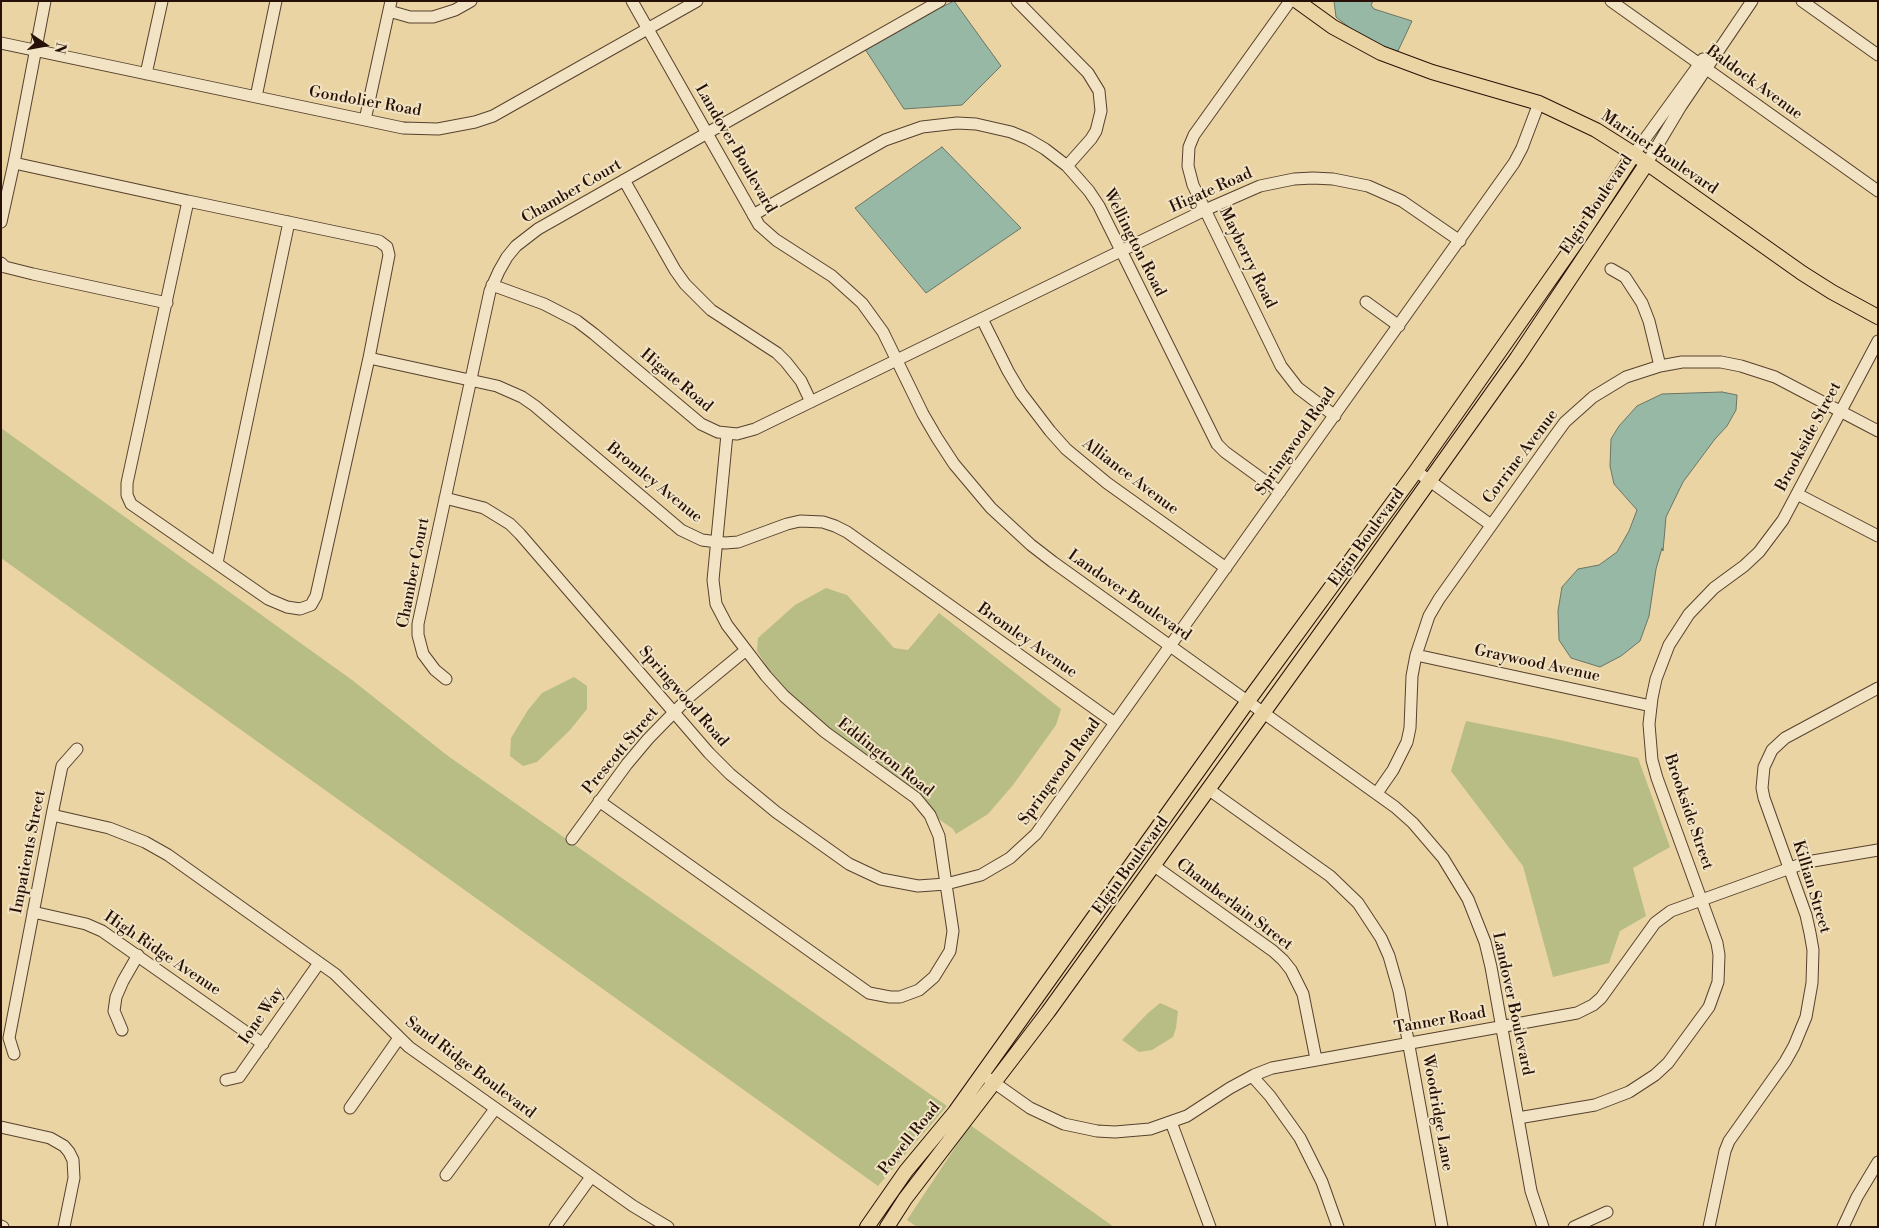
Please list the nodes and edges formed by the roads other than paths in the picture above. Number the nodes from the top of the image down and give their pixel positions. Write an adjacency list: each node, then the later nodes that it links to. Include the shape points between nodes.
1 (46, 1): 18 (street)
2 (162, 1): 21 (street)
3 (276, 1): 22 (street)
4 (471, 1): 15 (street, via 433,17 410,17)
5 (632, 1): 16 (street, Landover Boulevard)
6 (697, 1): 16 (street, Gondolier Road)
7 (940, 1): 25 (street, Chamber Court)
8 (1017, 1): 29 (street, via 1088,73 1099,91 1101,111 1096,130)
9 (1290, 1): 33 (street, Mayberry Road, via 1194,135 1189,147 1189,176)
10 (1297, 1): 23 (main road, Mariner Boulevard, via 1333,27 1381,53 1432,72)
11 (1611, 1): 20 (street, Baldock Avenue)
12 (1746, 1): 20 (street, Elgin Boulevard)
13 (1752, 1): 20 (street, Elgin Boulevard)
14 (1802, 1): 19 (street)
15 (390, 6): 24 (street)
16 (648, 29): 24 (street, Gondolier Road, via 508,108 475,122 420,130); 25 (street, Landover Boulevard)
17 (1, 43): 18 (street, Gondolier Road)
18 (35, 50): 21 (street, Gondolier Road); 27 (street)
19 (1878, 56)
20 (1702, 66): 26 (street, Elgin Boulevard); 28 (street, Elgin Boulevard); 31 (street, Baldock Avenue)
21 (146, 74): 22 (street, Gondolier Road)
22 (256, 97): 24 (street, Gondolier Road)
23 (1539, 103): 26 (main road, Mariner Boulevard, via 1596,130); 37 (street, Springwood Road, via 1514,163)
24 (365, 120)
25 (707, 133): 30 (street, Chamber Court); 34 (street, Landover Boulevard)
26 (1634, 154): 28 (main road, Mariner Boulevard); 57 (main road, Elgin Boulevard)
27 (14, 163): 32 (street); 35 (street)
28 (1646, 163): 44 (main road, Mariner Boulevard, via 1802,273); 58 (main road, Elgin Boulevard, via 1517,358)
29 (1067, 166): 34 (street, Wellington Road, via 1044,148 1011,132 976,124 940,124 885,140); 38 (street, Wellington Road, via 1089,190)
30 (624, 180): 41 (street, Chamber Court, via 527,237 507,258); 52 (street, via 685,284 711,310 786,362 801,381)
31 (1878, 191)
32 (188, 201): 36 (street); 43 (street)
33 (1205, 210): 37 (street, Higate Road, via 1244,192 1277,182 1333,179 1385,193 1417,210); 38 (street, Higate Road); 54 (street, Mayberry Road, via 1281,366 1298,388)
34 (753, 215): 49 (street, Landover Boulevard, via 768,234 848,289 873,318)
35 (1, 222)
36 (289, 222): 48 (street, via 379,241 387,247 389,255); 65 (street)
37 (1460, 241): 46 (street, Springwood Road)
38 (1121, 251): 45 (street, Higate Road); 59 (street, Wellington Road, via 1212,437 1225,452)
39 (1, 263): 43 (street, via 33,274)
40 (1611, 270): 50 (street, via 1624,277 1642,303)
41 (492, 285): 51 (street, Chamber Court); 56 (street, Higate Road, via 544,304 577,321 701,424)
42 (1366, 302): 46 (street)
43 (167, 303): 65 (street, via 127,495 131,504)
44 (1878, 317)
45 (982, 319): 49 (street, Higate Road); 66 (street, Alliance Avenue, via 1021,393 1066,449 1107,483)
46 (1399, 326): 54 (street, Springwood Road)
47 (1878, 341): 53 (street, Brookside Street)
48 (370, 358): 51 (street, Bromley Avenue); 65 (street, via 316,596 311,605 300,609 268,599)
49 (897, 360): 52 (street, Higate Road); 67 (street, Landover Boulevard, via 937,438 991,508 1046,556)
50 (1660, 366): 53 (street, Corrine Avenue, via 1702,361 1741,366 1775,377); 62 (street, Corrine Avenue, via 1609,386 1578,409)
51 (471, 380): 61 (street, Chamber Court); 64 (street, Bromley Avenue, via 497,386 522,397 681,530)
52 (811, 402): 56 (street, Higate Road, via 755,429)
53 (1841, 411): 55 (street, Corrine Avenue); 60 (street, Brookside Street)
54 (1334, 416): 59 (street, Springwood Road)
55 (1878, 431)
56 (727, 434): 64 (street, Eddington Road)
57 (1416, 471): 58 (street); 72 (main road, Elgin Boulevard)
58 (1430, 480): 62 (street); 74 (main road, Elgin Boulevard)
59 (1280, 492): 66 (street, Springwood Road)
60 (1798, 494): 63 (street); 73 (street, Brookside Street, via 1759,552 1700,601 1678,629 1662,661)
61 (445, 498): 70 (street, Chamber Court, via 418,635 428,663); 75 (street, Springwood Road, via 484,508 510,524)
62 (1491, 525): 69 (street, Corrine Avenue, via 1439,599)
63 (1878, 536)
64 (716, 543): 68 (street, Eddington Road, via 713,580 716,604); 76 (street, Bromley Avenue, via 738,542 800,522 823,522 835,526)
65 (217, 563)
66 (1226, 568): 67 (street, Springwood Road)
67 (1171, 646): 72 (street, Landover Boulevard); 76 (street, Springwood Road)
68 (746, 650): 75 (street, Prescott Street); 86 (street, Eddington Road, via 802,714 923,805 939,836)
69 (1416, 655): 73 (street, Graywood Avenue); 79 (street, Corrine Avenue, via 1407,742)
70 (446, 679)
71 (1878, 688): 85 (street, Killian Street, via 1785,738 1768,758 1762,788)
72 (1248, 701): 74 (street, Landover Boulevard); 98 (main road, Elgin Boulevard)
73 (1650, 706): 87 (street, Brookside Street, via 1650,741 1657,778)
74 (1263, 711): 78 (main road, Elgin Boulevard); 79 (street, Landover Boulevard)
75 (674, 712): 80 (street, Prescott Street); 86 (street, Springwood Road, via 709,753 753,794 848,864 899,884)
76 (1115, 723): 86 (street, Springwood Road, via 1036,834 1024,846 981,874)
77 (76, 749): 81 (street, Impatients Street, via 62,766)
78 (1208, 789): 84 (main road, Elgin Boulevard); 94 (street, Woodridge Lane, via 1330,876 1358,904 1389,956)
79 (1377, 793): 91 (street, Landover Boulevard, via 1429,840 1468,899 1485,942)
80 (599, 801): 82 (street, Prescott Street); 86 (street, Eddington Road, via 861,987 880,996 900,997 919,990 946,960 953,931)
81 (52, 815): 88 (street, Impatients Street); 90 (street, Sand Ridge Boulevard, via 109,828 153,846)
82 (572, 839)
83 (1878, 850): 85 (street, Tanner Road)
84 (1153, 865): 97 (street, Chamberlain Street, via 1273,951 1291,970 1303,994); 101 (main road, Elgin Boulevard)
85 (1789, 867): 87 (street, Tanner Road); 121 (street, Killian Street, via 1810,933 1813,966 1810,1000 1801,1032 1785,1062 1729,1142)
86 (946, 884)
87 (1701, 900): 91 (street, Tanner Road, via 1671,911 1655,923 1606,992 1593,1005 1577,1013); 104 (street, Brookside Street, via 1717,943 1720,970 1709,1007 1677,1052 1655,1075 1610,1100)
88 (33, 912): 89 (street, High Ridge Avenue, via 86,924); 96 (street, Impatients Street, via 9,1038)
89 (138, 955): 92 (street, via 116,997 114,1011); 95 (street, High Ridge Avenue)
90 (319, 963): 93 (street, Sand Ridge Boulevard, via 350,987); 95 (street, Ione Way)
91 (1502, 1026): 94 (street, Tanner Road); 104 (street, Landover Boulevard)
92 (122, 1030)
93 (399, 1038): 102 (street); 103 (street, Sand Ridge Boulevard)
94 (1408, 1043): 97 (street, Tanner Road); 111 (street, Woodridge Lane)
95 (263, 1044): 100 (street, Ione Way, via 239,1077)
96 (14, 1054)
97 (1316, 1059): 99 (street, Tanner Road, via 1272,1068)
98 (982, 1074): 101 (street, Tanner Road); 115 (main road, Powell Road)
99 (1253, 1077): 105 (street, Tanner Road); 118 (street, via 1300,1138 1322,1182)
100 (226, 1080)
101 (994, 1083): 105 (street, Tanner Road, via 1046,1117 1080,1128 1133,1131); 116 (main road, Powell Road)
102 (350, 1108)
103 (496, 1108): 108 (street); 109 (street, Sand Ridge Boulevard)
104 (1518, 1118): 119 (street, Landover Boulevard, via 1531,1191)
105 (1171, 1122): 117 (street)
106 (1, 1127): 112 (street, via 50,1138 69,1152 74,1178)
107 (1878, 1162): 122 (street)
108 (446, 1175)
109 (591, 1177): 113 (street); 114 (street, Sand Ridge Boulevard)
110 (1607, 1212): 120 (street)
111 (1438, 1226)
112 (64, 1227)
113 (556, 1227)
114 (668, 1227)
115 (867, 1227)
116 (887, 1227)
117 (1210, 1227)
118 (1338, 1227)
119 (1543, 1227)
120 (1574, 1227)
121 (1709, 1227)
122 (1843, 1227)

